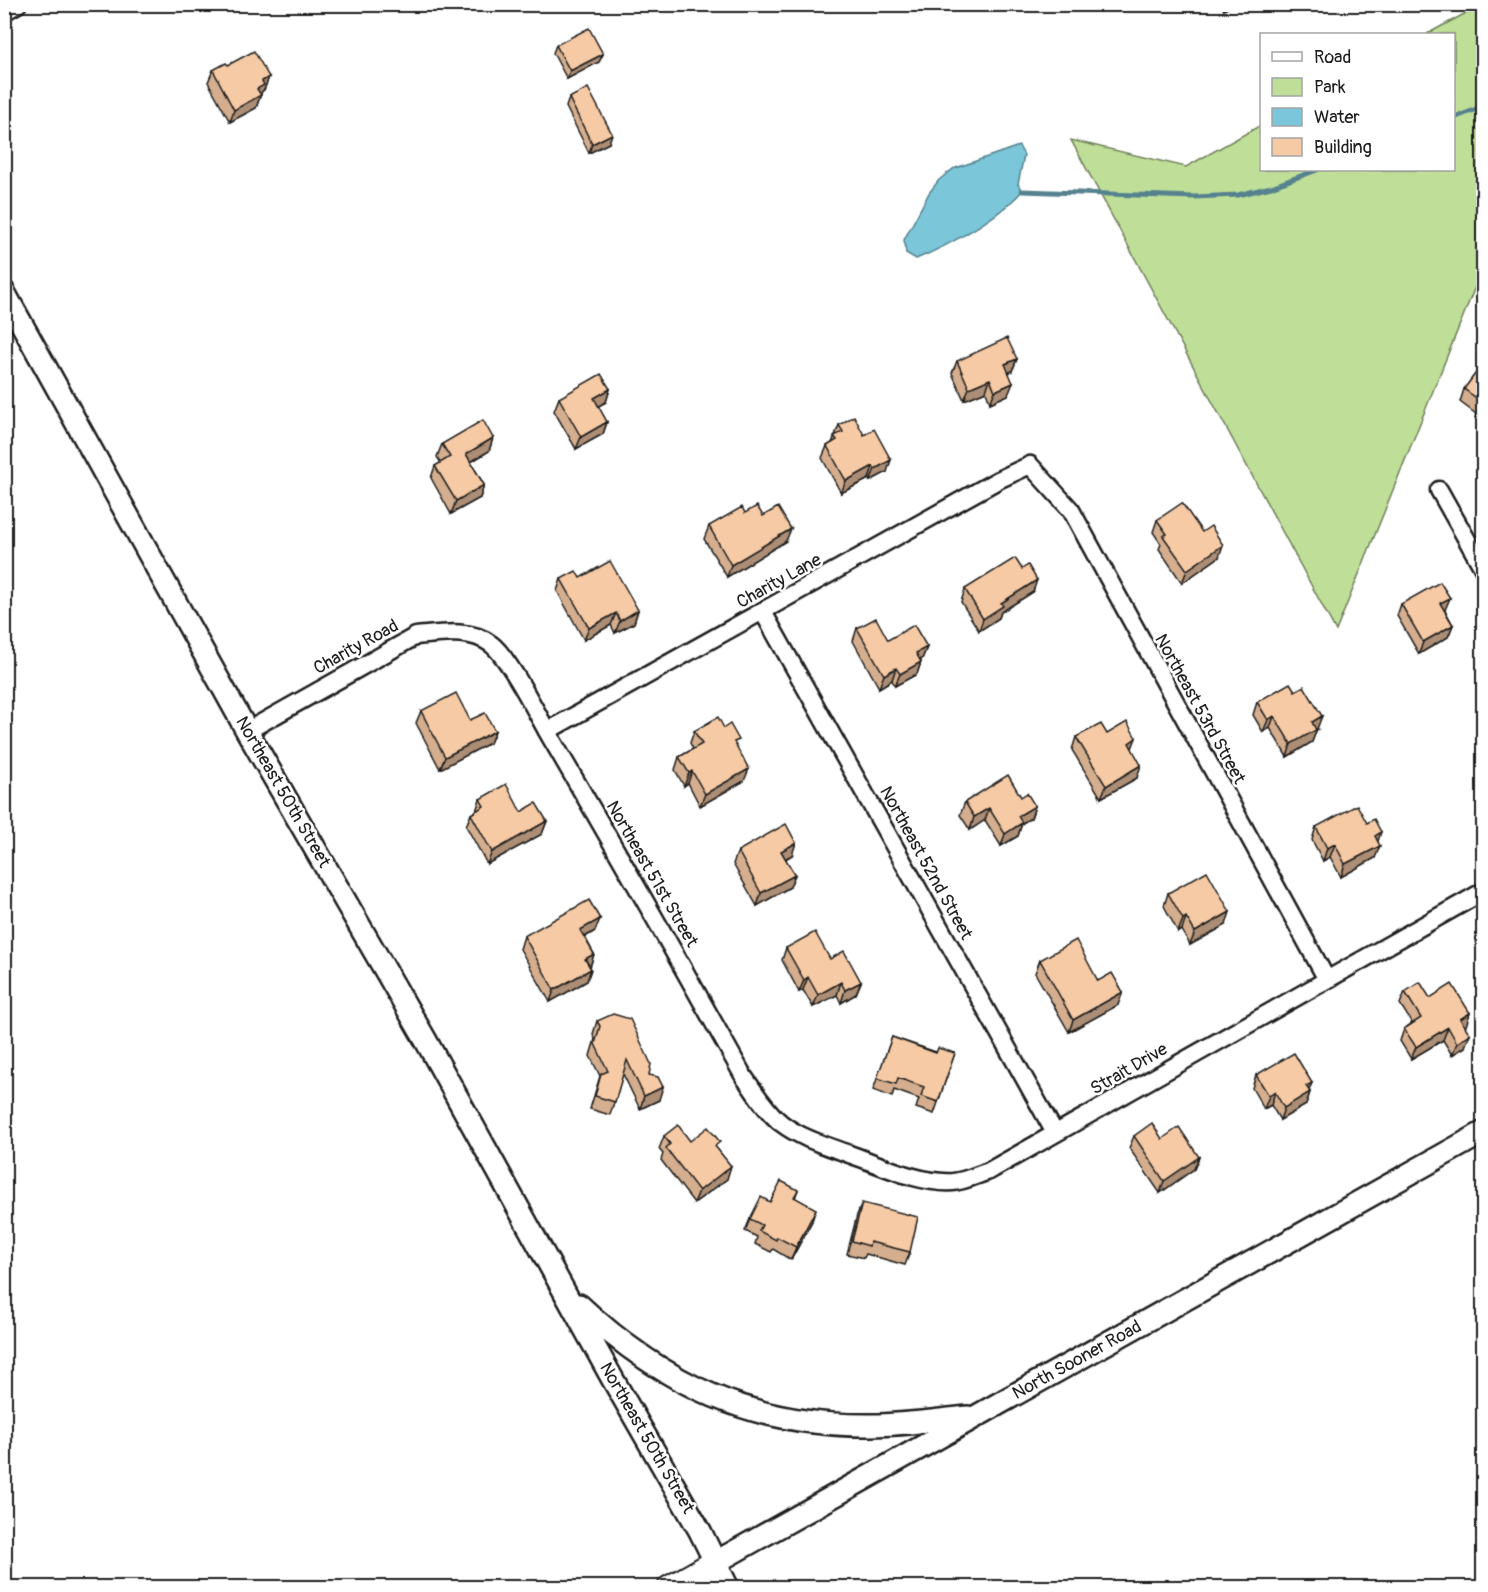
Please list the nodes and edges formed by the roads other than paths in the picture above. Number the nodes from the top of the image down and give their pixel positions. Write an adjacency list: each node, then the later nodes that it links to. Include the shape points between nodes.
1 (18, 4): 2 (street)
2 (4, 12)
3 (4, 292): 9 (street, Northeast 50th Street)
4 (1030, 465): 7 (street, Charity Lane); 12 (street, Northeast 53rd Street, via 1071,510)
5 (1439, 490): 6 (street)
6 (1484, 570)
7 (763, 612): 10 (street, Charity Lane); 15 (street, Northeast 52nd Street)
8 (492, 644): 9 (street, Charity Road, via 473,634 416,636); 10 (street, Northeast 51st Street)
9 (247, 731): 16 (street, Northeast 50th Street, via 425,1039)
10 (547, 731): 13 (street, Northeast 51st Street, via 744,1077)
11 (1484, 891): 12 (street, Strait Drive)
12 (1326, 978): 15 (street, Strait Drive)
13 (779, 1122): 15 (street, Strait Drive, via 813,1140 904,1174 954,1182 989,1171)
14 (1484, 1132): 17 (street, North Sooner Road)
15 (1055, 1133)
16 (563, 1291): 17 (street, Northeast 50th Street, via 640,1356 680,1381 729,1403 772,1416 828,1424 888,1425); 18 (street, Northeast 50th Street)
17 (977, 1417): 18 (street, North Sooner Road)
18 (716, 1562): 19 (main road, North Sooner Road); 20 (street, Northeast 50th Street)
19 (670, 1587)
20 (728, 1587)

